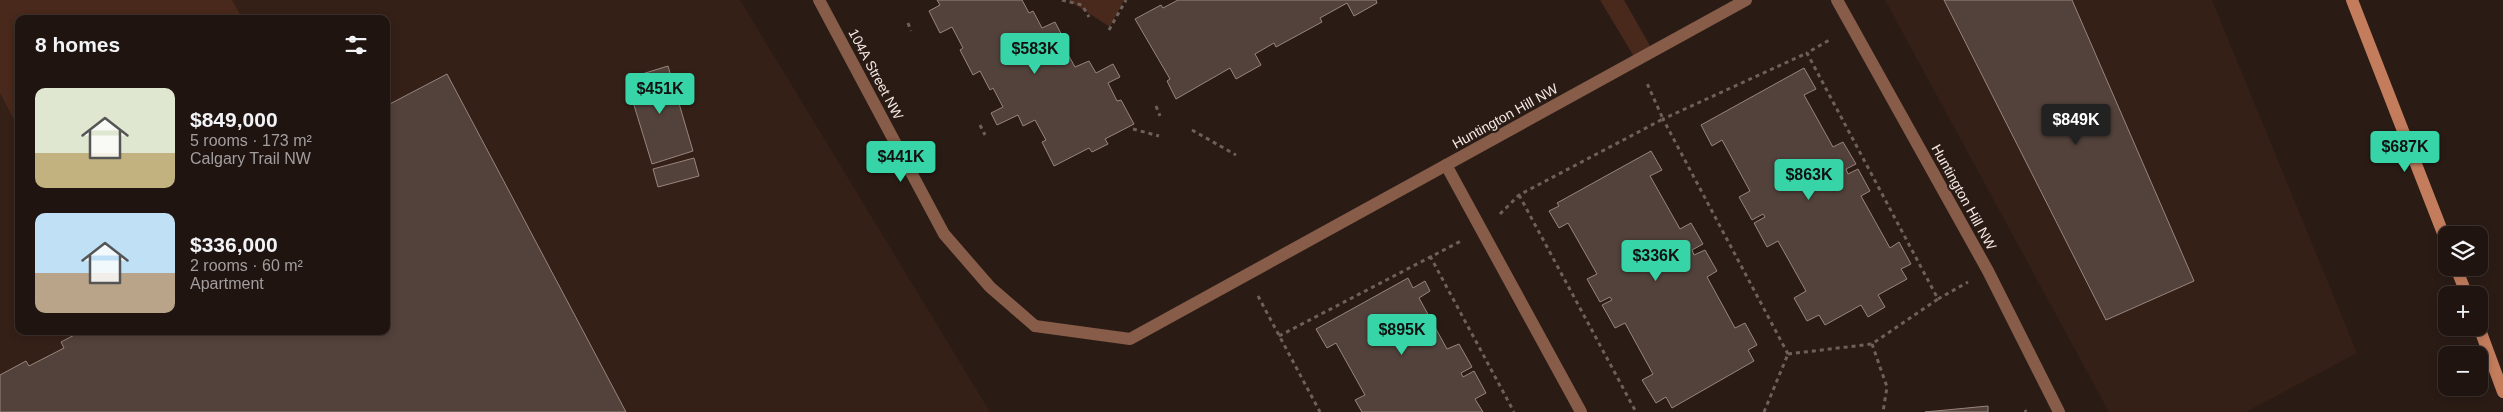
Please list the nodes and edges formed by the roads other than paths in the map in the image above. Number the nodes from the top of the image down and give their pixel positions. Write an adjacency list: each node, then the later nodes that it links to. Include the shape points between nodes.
1 (819, 0): 5 (street, 104A Street NW, via 944,234 990,287 1035,326 1130,339)
2 (1746, 0): 5 (street, Huntington Hill NW)
3 (1837, 0): 10 (street, Huntington Hill NW, via 1988,271)
4 (2352, 0): 6 (main road)
5 (1446, 165): 9 (street, Huntington Hill NW)
6 (2440, 226)
7 (2482, 336): 8 (main road)
8 (2503, 392)
9 (1581, 412)
10 (2059, 412)

